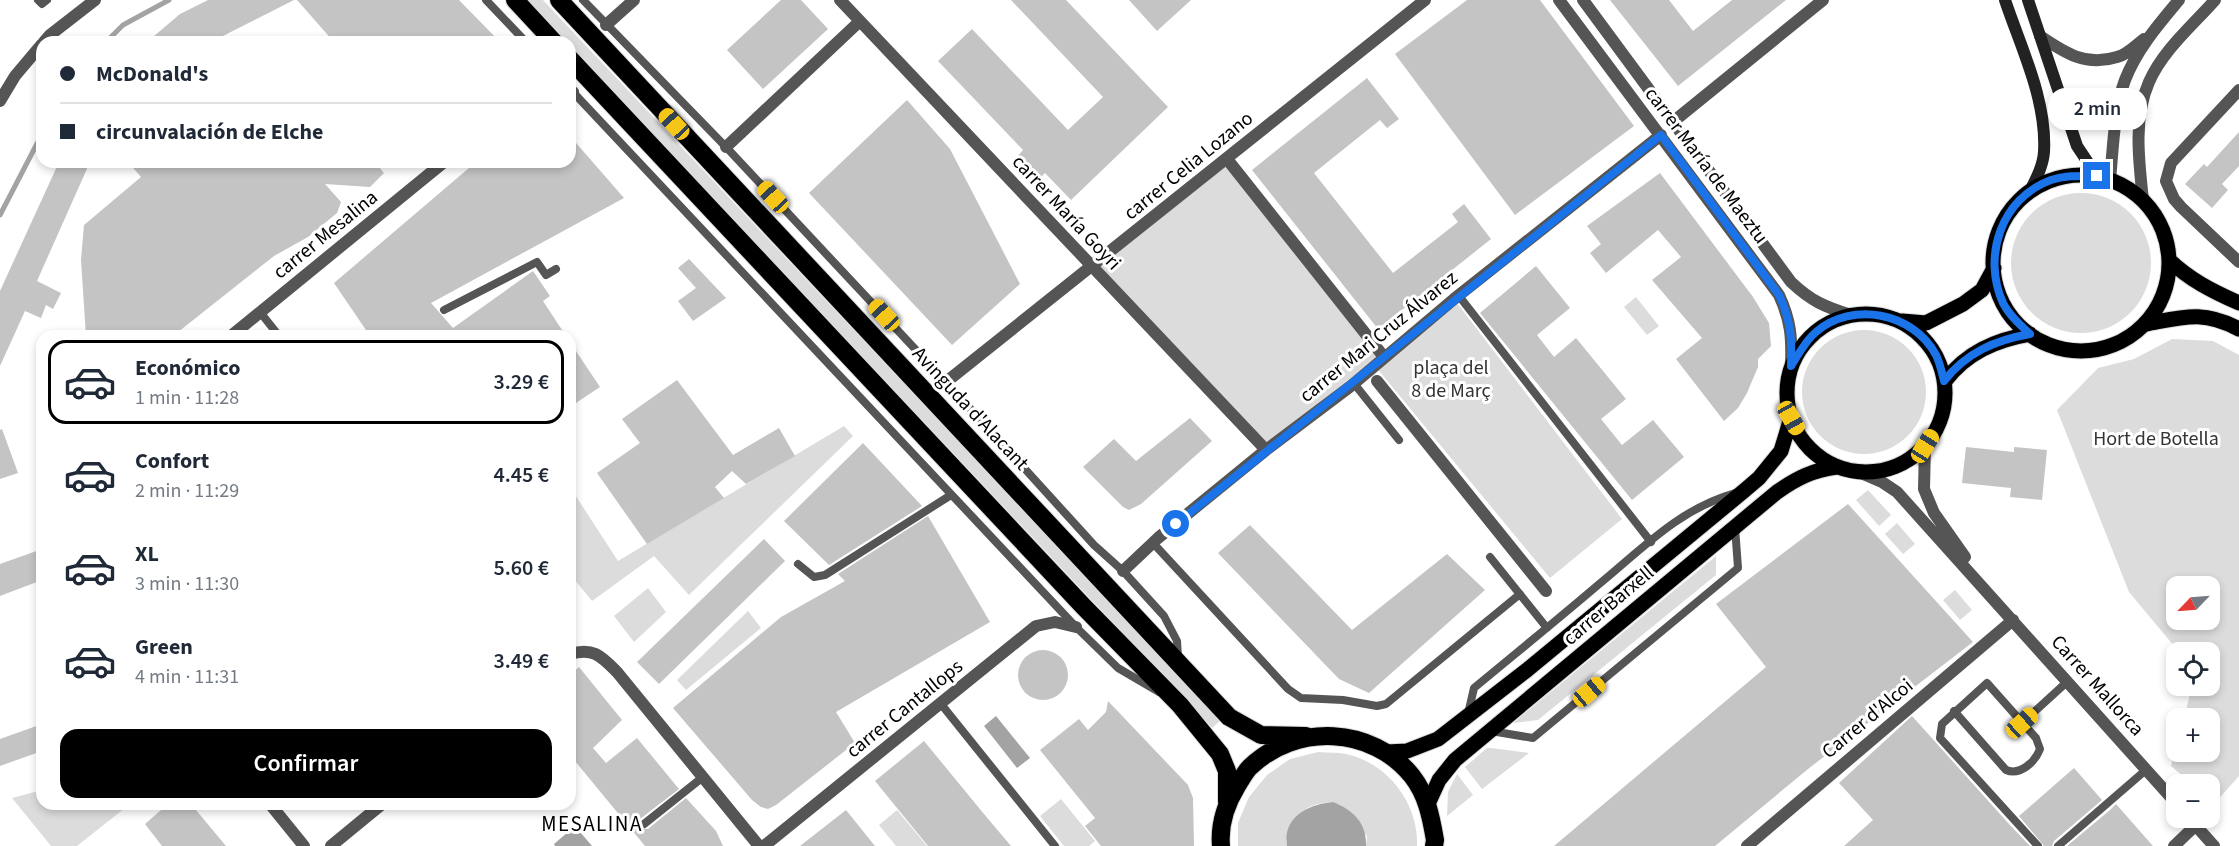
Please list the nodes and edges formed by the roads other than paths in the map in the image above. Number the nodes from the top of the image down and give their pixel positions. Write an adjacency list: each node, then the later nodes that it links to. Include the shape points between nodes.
1 (38, 0): 2 (lane, via 42,4)
2 (47, 0)
3 (95, 0): 20 (street)
4 (486, 0): 21 (lane)
5 (515, 0): 22 (highway)
6 (559, 0): 80 (highway, Avinguda d'Alacant)
7 (583, 0): 19 (lane, Avinguda d'Alacant)
8 (634, 0): 19 (street)
9 (840, 0): 18 (street, carrer María Goyri)
10 (1425, 0): 33 (street, carrer Celia Lozano)
11 (1559, 0): 31 (street, carrer María de Maeztu)
12 (1583, 0): 30 (street, carrer María de Maeztu)
13 (1823, 0): 30 (street)
14 (2005, 0): 36 (street, via 2042,109 2044,153)
15 (2028, 0): 23 (street)
16 (2179, 0): 24 (street)
17 (2216, 0): 37 (street, via 2168,52 2149,81 2140,114)
18 (860, 21): 32 (street); 40 (street, carrer María Goyri)
19 (606, 26): 32 (lane, Avinguda d'Alacant)
20 (49, 36)
21 (520, 36)
22 (548, 36)
23 (2040, 36): 24 (street, via 2063,52 2088,61 2119,57); 35 (street, via 2077,146)
24 (2148, 37): 35 (street, via 2125,80)
25 (36, 51): 29 (street)
26 (576, 65): 83 (highway)
27 (2239, 90): 39 (street, via 2171,163 2166,181 2174,199)
28 (576, 96): 67 (lane)
29 (0, 101)
30 (1674, 121): 47 (street, carrer María de Maeztu, via 1791,282 1808,298)
31 (1661, 135): 43 (street, carrer Mari Cruz Álvarez); 55 (street, carrer María de Maeztu, via 1779,295 1792,337)
32 (726, 147): 58 (lane, Avinguda d'Alacant)
33 (1227, 159): 40 (street, carrer Celia Lozano); 54 (street)
34 (437, 168): 46 (street, carrer Mesalina)
35 (2104, 178): 36 (main road, via 2073,175); 37 (main road, via 2128,188)
36 (2030, 191): 41 (main road, via 2002,225 1995,246)
37 (2143, 200): 38 (main road, via 2157,217)
38 (2169, 260): 44 (main road, via 2185,276); 49 (main road, via 2167,283)
39 (2239, 262)
40 (1092, 266): 58 (street, carrer Celia Lozano); 63 (street, carrer María Goyri)
41 (1994, 268): 48 (main road, via 1983,290 1947,314 1926,323); 53 (main road, via 2004,305)
42 (556, 269): 45 (lane, via 546,275 537,262)
43 (1459, 296): 54 (street, carrer Mari Cruz Álvarez); 69 (lane)
44 (2239, 303)
45 (444, 310)
46 (260, 312): 51 (street, carrer Mesalina); 52 (lane)
47 (1851, 315): 48 (main road, via 1877,314); 55 (main road, via 1817,331)
48 (1900, 321): 57 (main road, via 1919,334 1935,354)
49 (2146, 324): 50 (main road, via 2207,316); 53 (main road, via 2126,339 2102,349 2077,351 2052,346)
50 (2239, 329)
51 (238, 330)
52 (274, 330)
53 (2030, 334): 57 (main road, via 1995,343 1968,357)
54 (1384, 357): 59 (street, carrer Mari Cruz Álvarez)
55 (1791, 366): 60 (main road, via 1787,388)
56 (1377, 381): 74 (street)
57 (1944, 381): 62 (main road, via 1940,423)
58 (946, 382): 73 (lane, Avinguda d'Alacant, via 1094,545)
59 (1351, 386): 61 (lane, via 1356,386); 63 (street, carrer Mari Cruz Álvarez)
60 (1791, 418): 64 (main road, via 1805,444); 66 (main road, carrer Barxell, via 1781,451)
61 (1399, 440)
62 (1925, 446): 65 (main road, via 1895,468); 76 (street, Carrer Mallorca, via 1924,489 1934,513)
63 (1266, 450): 70 (street, carrer Mari Cruz Álvarez)
64 (1837, 467): 65 (main road); 68 (main road, carrer Barxell, via 1796,478)
65 (1861, 474): 76 (street, Carrer Mallorca, via 1898,492)
66 (1745, 490): 69 (lane, via 1695,508); 85 (main road, carrer Barxell)
67 (951, 495): 72 (lane, via 825,576 814,578); 77 (lane)
68 (1735, 527): 87 (main road, carrer Barxell); 87 (lane, via 1738,568 1685,612 1533,738)
69 (1651, 542): 78 (lane)
70 (1153, 543): 73 (street, carrer Mari Cruz Álvarez); 75 (lane, via 1288,689 1301,698 1386,704)
71 (1490, 556): 75 (lane)
72 (798, 564)
73 (1123, 571): 80 (lane, Avinguda d'Alacant, via 1164,616 1177,641)
74 (1546, 591)
75 (1520, 594): 78 (lane)
76 (2013, 620): 81 (street, Carrer Mallorca); 107 (street, Carrer d'Alcoi)
77 (1076, 627): 82 (street, carrer Cantallops, via 1055,622 1036,626); 83 (lane, via 1118,668)
78 (1547, 628): 85 (lane, via 1474,688)
79 (576, 652): 91 (street, via 584,650 601,656)
80 (1179, 662): 88 (highway, Avinguda d'Alacant, via 1229,717 1262,735)
81 (2068, 681): 86 (lane); 90 (street, Carrer Mallorca)
82 (941, 704): 103 (street, carrer Cantallops); 104 (lane)
83 (1180, 705): 93 (highway, via 1220,754 1227,771)
84 (1954, 711): 86 (lane, via 1987,683); 86 (lane, via 2012,773 2037,757 2040,749); 108 (lane, via 1942,724 1940,738)
85 (1467, 717): 89 (main road, carrer Barxell, via 1419,748)
86 (2022, 723)
87 (1489, 731): 94 (main road, carrer Barxell, via 1455,760 1439,780)
88 (1306, 736): 89 (highway, Avinguda d'Alacant, via 1347,736); 93 (highway, via 1269,752 1248,768)
89 (1387, 752): 94 (highway, via 1413,776)
90 (2147, 769): 92 (street, Carrer Mallorca); 109 (lane)
91 (703, 777): 97 (lane); 102 (street)
92 (2166, 791)
93 (1227, 802): 105 (highway)
94 (1428, 804): 106 (highway)
95 (275, 810): 100 (street)
96 (375, 810): 101 (street)
97 (644, 824)
98 (2188, 828): 110 (street)
99 (2199, 828): 111 (street)
100 (304, 846)
101 (331, 846)
102 (759, 846)
103 (764, 846)
104 (1055, 846)
105 (1221, 846)
106 (1434, 846)
107 (1747, 846)
108 (2038, 846)
109 (2058, 846)
110 (2174, 846)
111 (2214, 846)

